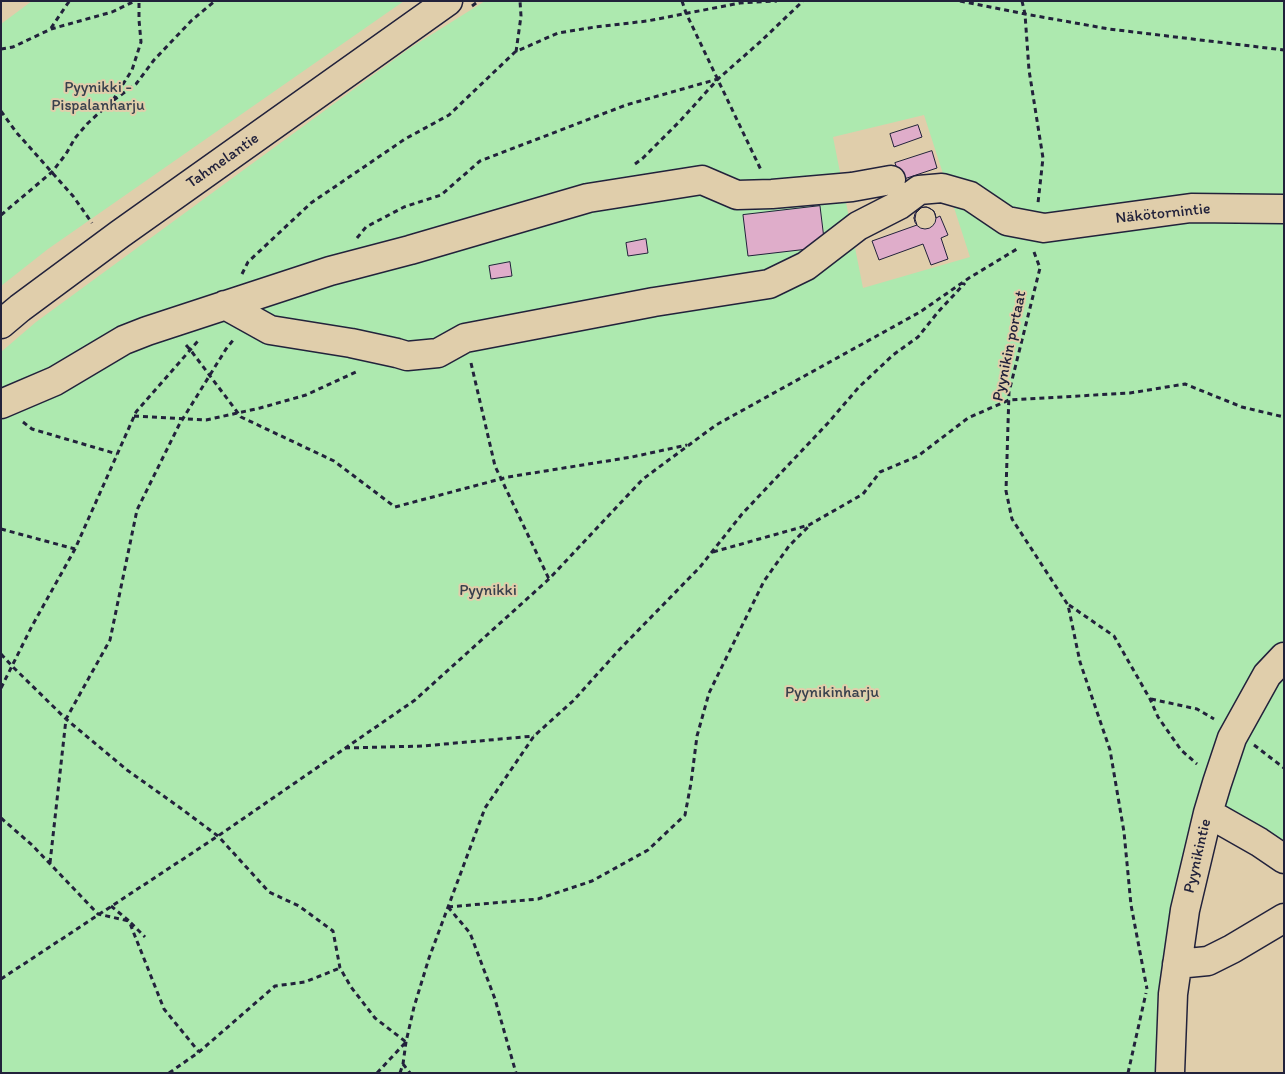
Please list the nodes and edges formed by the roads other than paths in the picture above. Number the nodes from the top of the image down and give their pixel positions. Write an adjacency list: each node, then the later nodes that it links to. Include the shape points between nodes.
1 (448, 1): 5 (street, Tahmelantie, via 120,234)
2 (891, 180): 4 (street, via 852,187 737,195 702,180 588,198 330,271)
3 (1284, 209): 4 (street, Näkötornintie, via 1191,208 1044,228 1007,221 970,196 942,188 920,190 899,206 858,226 806,266 769,284 465,338 438,353 406,356 270,330)
4 (225, 306): 6 (street, via 124,340)
5 (1, 324)
6 (9, 410)
7 (1284, 657): 8 (street, Pyynikintie, via 1267,675 1232,738)
8 (1208, 813): 9 (street); 11 (street, Pyynikintie, via 1185,910)
9 (1284, 859)
10 (1284, 918): 11 (street, via 1208,961)
11 (1177, 964): 12 (street, Pyynikintie)
12 (1170, 1073)

